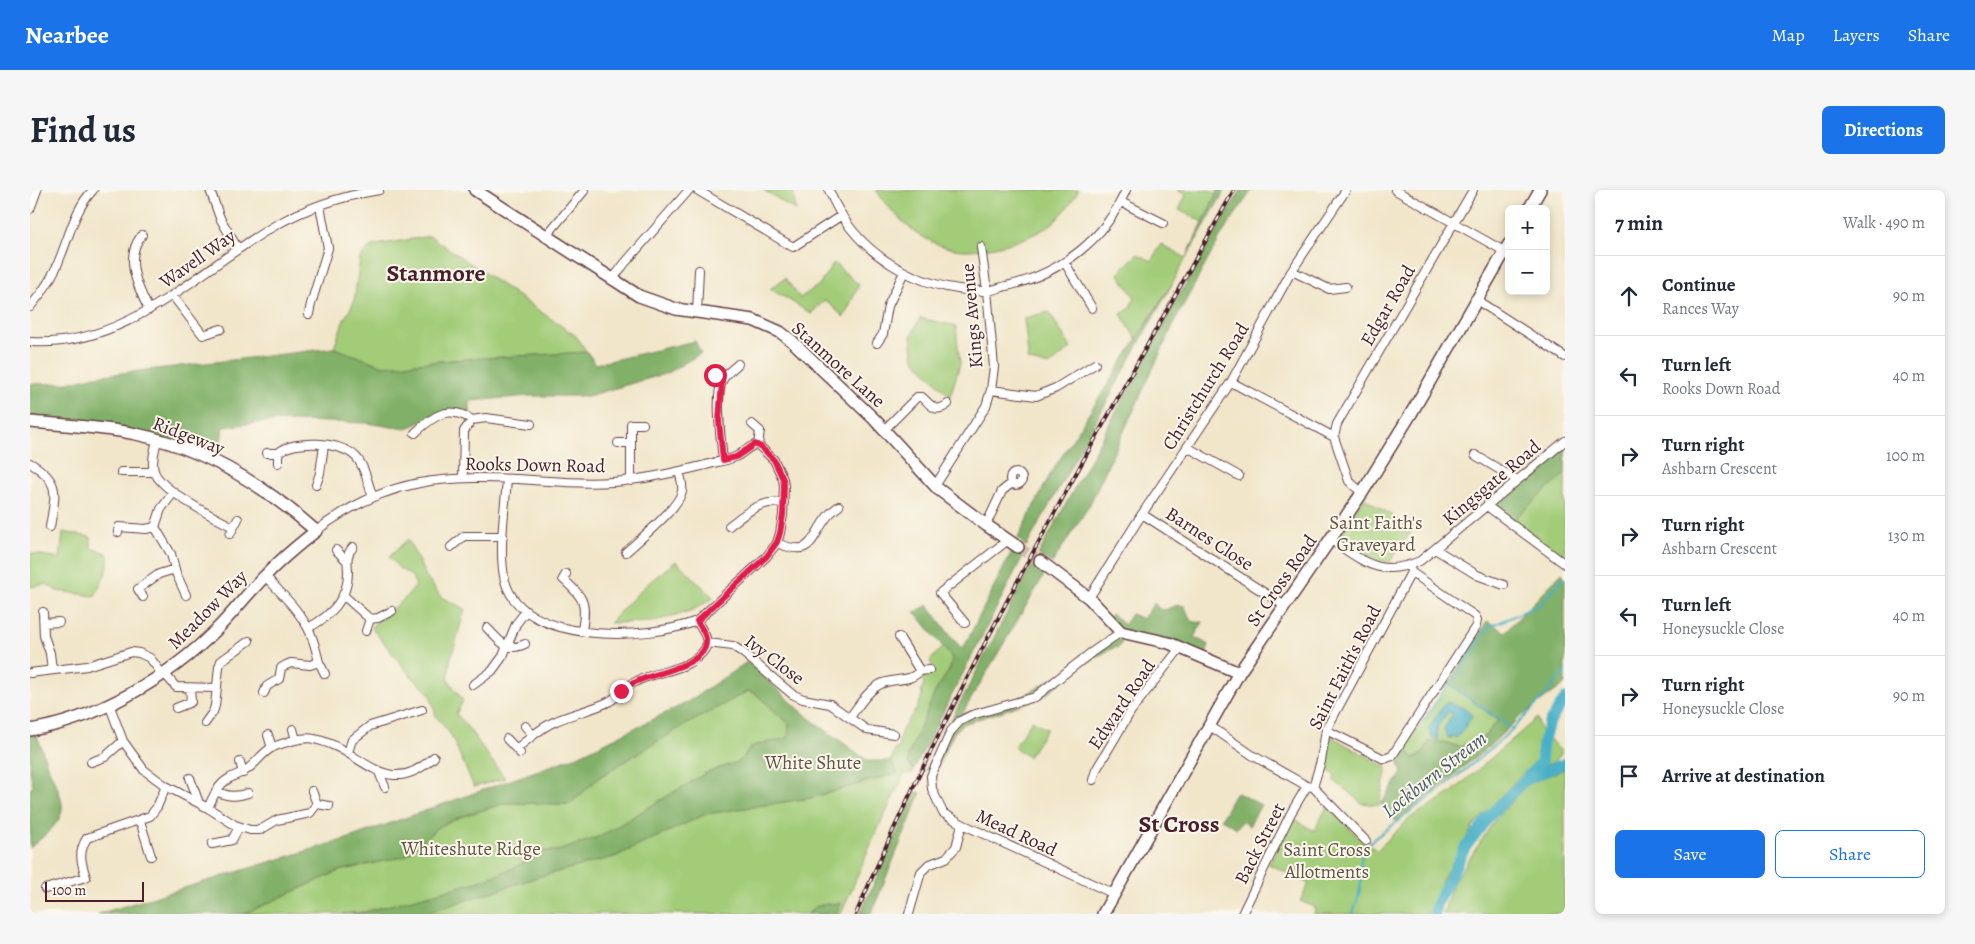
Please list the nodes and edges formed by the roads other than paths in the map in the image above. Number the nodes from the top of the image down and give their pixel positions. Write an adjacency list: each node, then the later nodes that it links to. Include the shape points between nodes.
1 (37, 190): 18 (street)
2 (94, 190): 37 (street, via 75,216 52,276)
3 (210, 190): 26 (street, via 220,218)
4 (380, 190): 17 (street, Wavell Way)
5 (475, 190): 23 (street, Stanmore Lane)
6 (689, 190): 32 (street)
7 (697, 190): 19 (street, via 793,247)
8 (829, 190): 19 (street)
9 (1126, 190): 15 (street)
10 (1346, 190): 30 (street, Christchurch Road)
11 (1395, 190): 21 (street)
12 (1473, 190): 21 (street, Edgar Road)
13 (1540, 190): 16 (street)
14 (584, 191): 23 (street)
15 (1121, 202): 20 (street); 28 (street, via 1095,240)
16 (1532, 205)
17 (320, 206): 26 (street, Wavell Way, via 275,226); 41 (street, via 328,248)
18 (30, 209)
19 (842, 215): 31 (street, via 873,252)
20 (1163, 223)
21 (1453, 223): 24 (street); 62 (street, Edgar Road, via 1337,424)
22 (142, 235): 39 (street, via 134,245 133,264 138,286)
23 (546, 236): 32 (street, Stanmore Lane)
24 (1505, 246)
25 (980, 247): 34 (street, Kings Avenue)
26 (238, 249): 35 (street, Wavell Way)
27 (1505, 250): 36 (street, St Cross Road)
28 (1064, 263): 34 (street, via 1030,280); 38 (street)
29 (699, 270): 40 (street)
30 (1292, 271): 33 (street, via 1329,289); 50 (street, Christchurch Road)
31 (904, 272): 34 (street, via 941,286); 44 (street, via 888,306 883,334)
32 (612, 280): 40 (street, Stanmore Lane, via 650,301)
33 (1346, 287)
34 (987, 291): 51 (street, Kings Avenue, via 994,367)
35 (174, 296): 39 (street, Wavell Way); 42 (street, via 203,335)
36 (1475, 299): 45 (street); 88 (street, St Cross Road)
37 (30, 307)
38 (1092, 308)
39 (149, 310): 43 (street, Wavell Way, via 118,327 89,336)
40 (697, 312): 60 (street, Stanmore Lane, via 753,320 780,332)
41 (309, 314)
42 (220, 329)
43 (30, 342)
44 (877, 343)
45 (1565, 357)
46 (738, 364): 49 (street)
47 (1095, 364): 51 (street, via 1056,388 1036,396)
48 (715, 375): 49 (street)
49 (722, 381): 73 (street, via 719,421)
50 (1231, 382): 62 (street); 69 (street, Christchurch Road)
51 (991, 390): 86 (street, Kings Avenue, via 986,406)
52 (948, 404): 60 (street, via 938,409 917,397)
53 (472, 420): 54 (street); 61 (street, via 460,413 446,413 431,418); 80 (street, via 464,430)
54 (516, 421): 56 (street); 59 (street)
55 (30, 422): 63 (street, Ridgeway, via 111,430)
56 (532, 424)
57 (644, 424): 66 (street, via 631,424)
58 (752, 424): 68 (street, via 760,431)
59 (514, 430)
60 (884, 430): 86 (street, Stanmore Lane)
61 (415, 433)
62 (1334, 438): 88 (street, via 1349,481)
63 (157, 440): 76 (street); 99 (street, Ridgeway, via 196,453 240,475 280,500)
64 (1565, 442): 82 (street, Kingsgate Road)
65 (618, 443): 66 (street)
66 (631, 443): 83 (street)
67 (324, 445): 71 (street, via 293,446); 85 (street); 89 (street, via 341,448 357,458)
68 (758, 445): 73 (street, Rooks Down Road); 90 (street, via 774,460 780,471)
69 (1188, 447): 79 (street); 93 (street, Christchurch Road)
70 (267, 453): 71 (street)
71 (278, 453): 75 (street)
72 (1475, 455): 82 (street)
73 (723, 460): 78 (street, Rooks Down Road)
74 (30, 463): 97 (street, via 45,472 55,489)
75 (278, 463)
76 (153, 469): 77 (street, via 150,472); 87 (street, via 158,479)
77 (121, 472)
78 (679, 472): 83 (street, Rooks Down Road); 110 (street, via 683,486 680,498 661,520 634,539)
79 (1239, 476)
80 (463, 477): 81 (street, Rooks Down Road); 89 (street, Rooks Down Road, via 426,481)
81 (507, 479): 83 (street, Rooks Down Road, via 581,483); 101 (street)
82 (1517, 480): 92 (street, Kingsgate Road)
83 (630, 481)
84 (1012, 483): 95 (street, via 1002,491)
85 (316, 484)
86 (935, 486): 95 (street, Stanmore Lane)
87 (174, 492): 94 (street, via 231,530); 98 (street, via 161,509)
88 (1362, 493): 103 (street, St Cross Road)
89 (373, 497): 99 (street, Rooks Down Road, via 345,510)
90 (784, 503): 96 (street, via 760,504); 104 (street)
91 (839, 506): 104 (street, via 828,515 816,537 807,545 789,548)
92 (1487, 506): 108 (street, Kingsgate Road); 113 (street)
93 (1142, 514): 124 (street, Christchurch Road); 125 (street, Barnes Close)
94 (238, 519)
95 (986, 525): 102 (street, Stanmore Lane)
96 (729, 526)
97 (50, 527)
98 (155, 528): 100 (street, via 119,526); 115 (street, via 171,554)
99 (316, 530): 117 (street, Meadow Way)
100 (118, 532)
101 (504, 536): 106 (street, via 464,536); 127 (street, via 506,583)
102 (1008, 540): 107 (street, Stanmore Lane); 132 (street, via 940,593)
103 (1331, 540): 114 (street, Kingsgate Road, via 1368,564 1388,569); 125 (street, St Cross Road)
104 (777, 542): 130 (street, via 767,556)
105 (353, 547): 111 (street, via 348,552)
106 (451, 547)
107 (1018, 547)
108 (1435, 549): 114 (street, Kingsgate Road); 119 (street, via 1477,575)
109 (336, 550): 111 (street)
110 (626, 552)
111 (347, 561): 123 (street, via 347,584)
112 (1040, 561): 124 (street)
113 (1565, 564)
114 (1410, 568): 166 (street, Saint Faith's Road); 166 (street, via 1475,616 1476,626 1389,758)
115 (175, 569): 118 (street); 122 (street, via 159,574 138,589)
116 (566, 574): 136 (street, via 563,579 585,604)
117 (265, 576): 134 (street, via 287,598); 150 (street, Meadow Way, via 216,630)
118 (182, 585): 120 (street); 121 (street)
119 (1504, 585)
120 (173, 590)
121 (186, 595)
122 (143, 596)
123 (343, 596): 129 (street); 134 (street, via 331,613)
124 (1089, 598): 138 (street)
125 (1285, 606): 151 (street, St Cross Road)
126 (392, 610): 129 (street)
127 (526, 611): 136 (street, via 552,626); 143 (street)
128 (43, 612): 133 (street)
129 (370, 619): 137 (street)
130 (697, 621): 136 (street, via 682,627 636,634); 141 (street)
131 (59, 622): 133 (street)
132 (964, 622)
133 (44, 623): 146 (street)
134 (308, 628): 145 (street)
135 (487, 628): 143 (street)
136 (582, 630)
137 (366, 631)
138 (1121, 632): 144 (street); 193 (street, Mead Road, via 1035,696 972,715 951,731 931,776 932,789 944,813)
139 (899, 637): 148 (street)
140 (249, 641): 155 (street, via 221,661)
141 (707, 643): 160 (street, Ivy Close, via 733,646 792,694 830,704); 169 (street, via 691,662 637,681 609,701 557,720)
142 (525, 644): 143 (street, via 515,649)
143 (506, 646): 153 (street, via 492,671)
144 (1180, 648): 151 (street); 181 (street, Edward Road, via 1131,711)
145 (320, 662): 152 (street); 156 (street, via 310,666 286,664 281,668 278,679 267,686)
146 (52, 670): 149 (street); 150 (street, via 87,666 131,652 150,658)
147 (929, 670): 148 (street)
148 (920, 671): 160 (street, via 909,679 891,681 871,690)
149 (30, 673)
150 (163, 673): 154 (street, via 176,687); 157 (street, Meadow Way)
151 (1239, 673): 163 (street, St Cross Road)
152 (325, 674)
153 (473, 685)
154 (190, 688): 155 (street); 158 (street, via 191,702)
155 (217, 688): 161 (street, via 213,712)
156 (264, 693)
157 (109, 704): 165 (street, Meadow Way); 172 (street)
158 (176, 708)
159 (422, 710): 174 (street, via 370,726 352,740)
160 (850, 717): 167 (street, Ivy Close, via 867,730)
161 (205, 723)
162 (525, 726): 169 (street)
163 (1210, 726): 184 (street, via 1252,755); 199 (street, St Cross Road)
164 (294, 729): 171 (street)
165 (31, 730)
166 (1326, 730): 184 (street, Saint Faith's Road, via 1321,761)
167 (894, 734)
168 (268, 735): 173 (street)
169 (533, 735): 170 (street, via 518,751)
170 (507, 739)
171 (296, 740): 173 (street); 174 (street, via 314,734)
172 (123, 741): 176 (street, via 105,757); 182 (street, via 144,770)
173 (272, 748): 179 (street)
174 (348, 752): 178 (street)
175 (434, 757): 178 (street, via 420,769 402,776)
176 (91, 762)
177 (240, 762): 179 (street)
178 (379, 772): 183 (street)
179 (242, 773): 185 (street, via 229,778)
180 (190, 778): 188 (street)
181 (1093, 780)
182 (166, 786): 188 (street); 192 (street, via 150,816)
183 (385, 787)
184 (1310, 787): 195 (street); 202 (street, Back Street, via 1291,813)
185 (216, 791): 187 (street, via 236,797); 191 (street)
186 (312, 792): 189 (street)
187 (248, 793)
188 (198, 803): 191 (street)
189 (317, 804): 190 (street); 194 (street, via 310,813 277,820 260,830)
190 (329, 806)
191 (208, 808): 194 (street)
192 (140, 821): 197 (street); 198 (street, via 87,838 80,851 89,876)
193 (962, 824): 199 (street, Mead Road); 200 (street, via 956,847 946,858 928,865 921,872)
194 (239, 827): 196 (street, via 232,840)
195 (1366, 841)
196 (212, 844)
197 (151, 856)
198 (45, 889)
199 (1114, 894): 201 (street, St Cross Road)
200 (909, 914)
201 (1103, 914)
202 (1242, 914)

